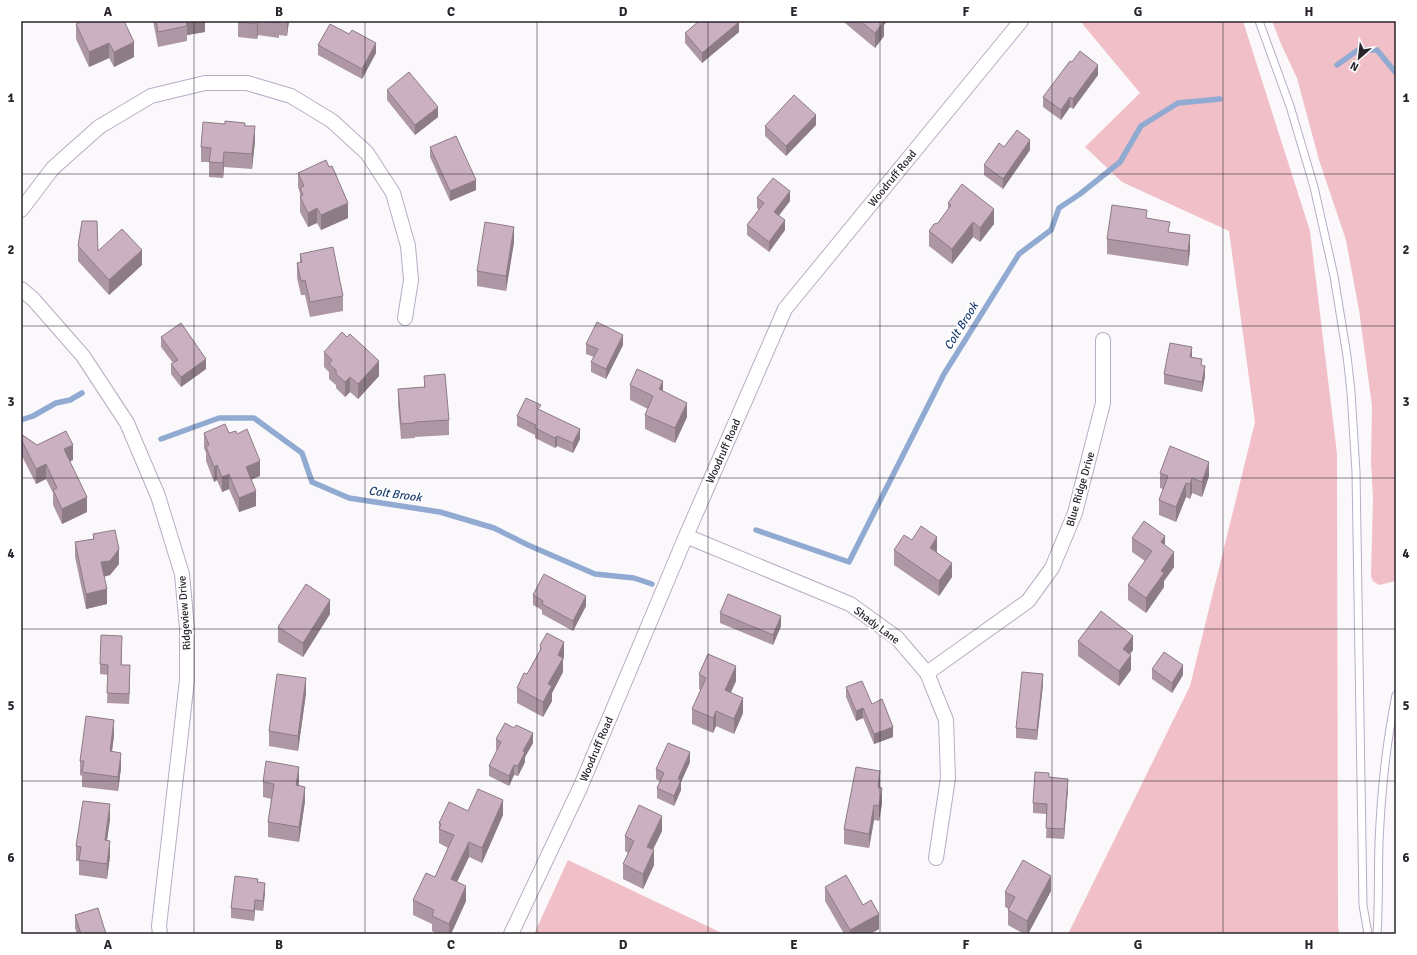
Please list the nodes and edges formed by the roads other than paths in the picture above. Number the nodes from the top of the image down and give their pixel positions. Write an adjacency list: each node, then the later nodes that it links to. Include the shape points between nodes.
1 (1021, 21): 7 (street, Woodruff Road, via 785,309)
2 (1258, 21): 13 (lane, via 1290,106 1314,187 1334,276 1347,356 1356,472 1363,905)
3 (21, 210): 5 (street, via 54,168 99,127 151,96 205,83 247,83 291,96 332,121 367,153 393,193 408,246 411,280)
4 (21, 289): 11 (street, Ridgeview Drive, via 33,299 83,356 127,423 158,496 182,574 187,628 187,680)
5 (405, 318)
6 (1103, 340): 8 (street, Blue Ridge Drive, via 1103,403 1075,513 1052,568 1028,601)
7 (686, 536): 8 (street, Shady Lane, via 850,604 897,638); 12 (street, Woodruff Road, via 580,788)
8 (927, 673): 10 (street, Shady Lane, via 946,720 948,778)
9 (1396, 695): 14 (lane, via 1382,784)
10 (936, 858)
11 (160, 934)
12 (511, 934)
13 (1368, 934)
14 (1376, 934)

